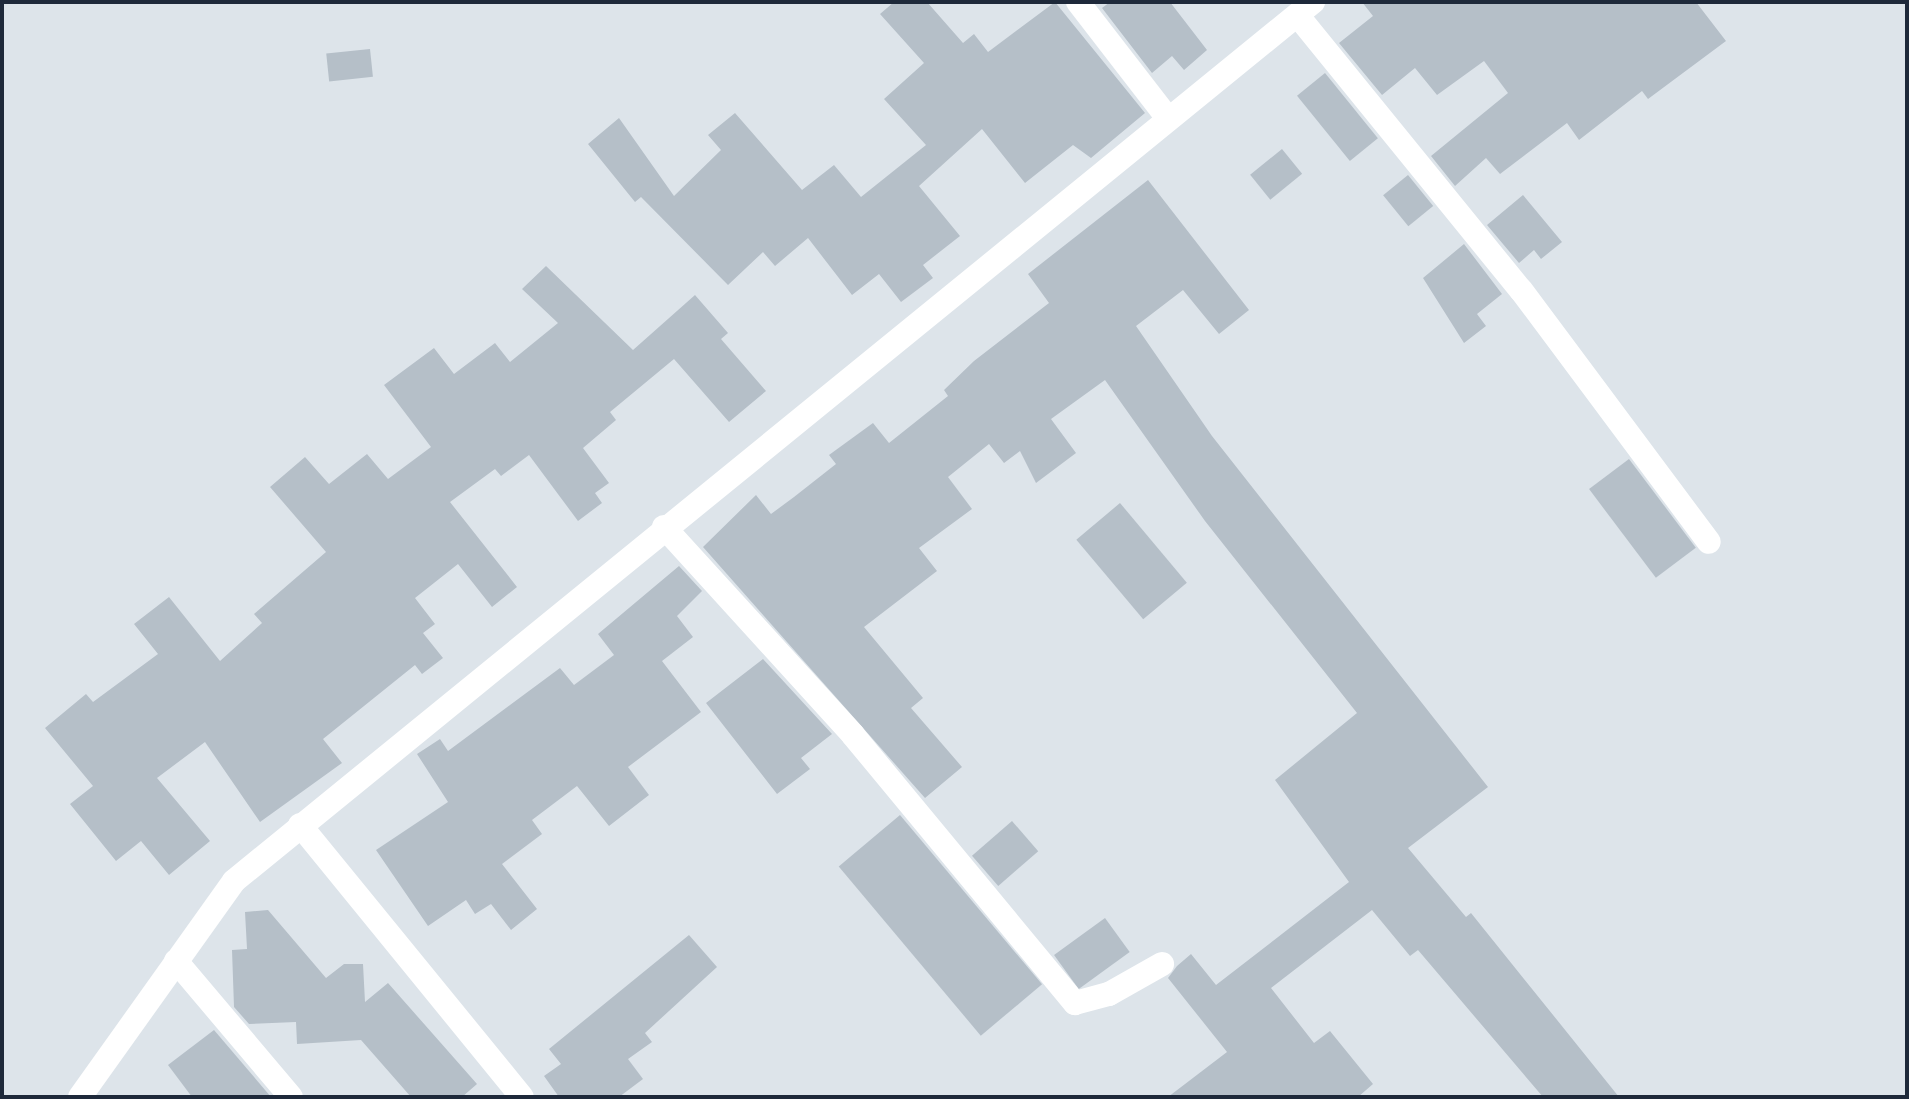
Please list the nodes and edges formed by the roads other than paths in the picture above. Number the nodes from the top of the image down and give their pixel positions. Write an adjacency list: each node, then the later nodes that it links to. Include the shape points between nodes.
1 (1078, 2): 3 (street)
2 (1306, 9): 3 (street); 5 (street)
3 (1166, 116): 4 (street)
4 (664, 527): 6 (street); 8 (street, via 853,735 1075,1003 1109,994)
5 (1709, 542)
6 (300, 825): 7 (street, via 234,881); 11 (street)
7 (176, 961): 9 (street); 10 (street)
8 (1162, 964)
9 (80, 1097)
10 (291, 1097)
11 (522, 1097)

